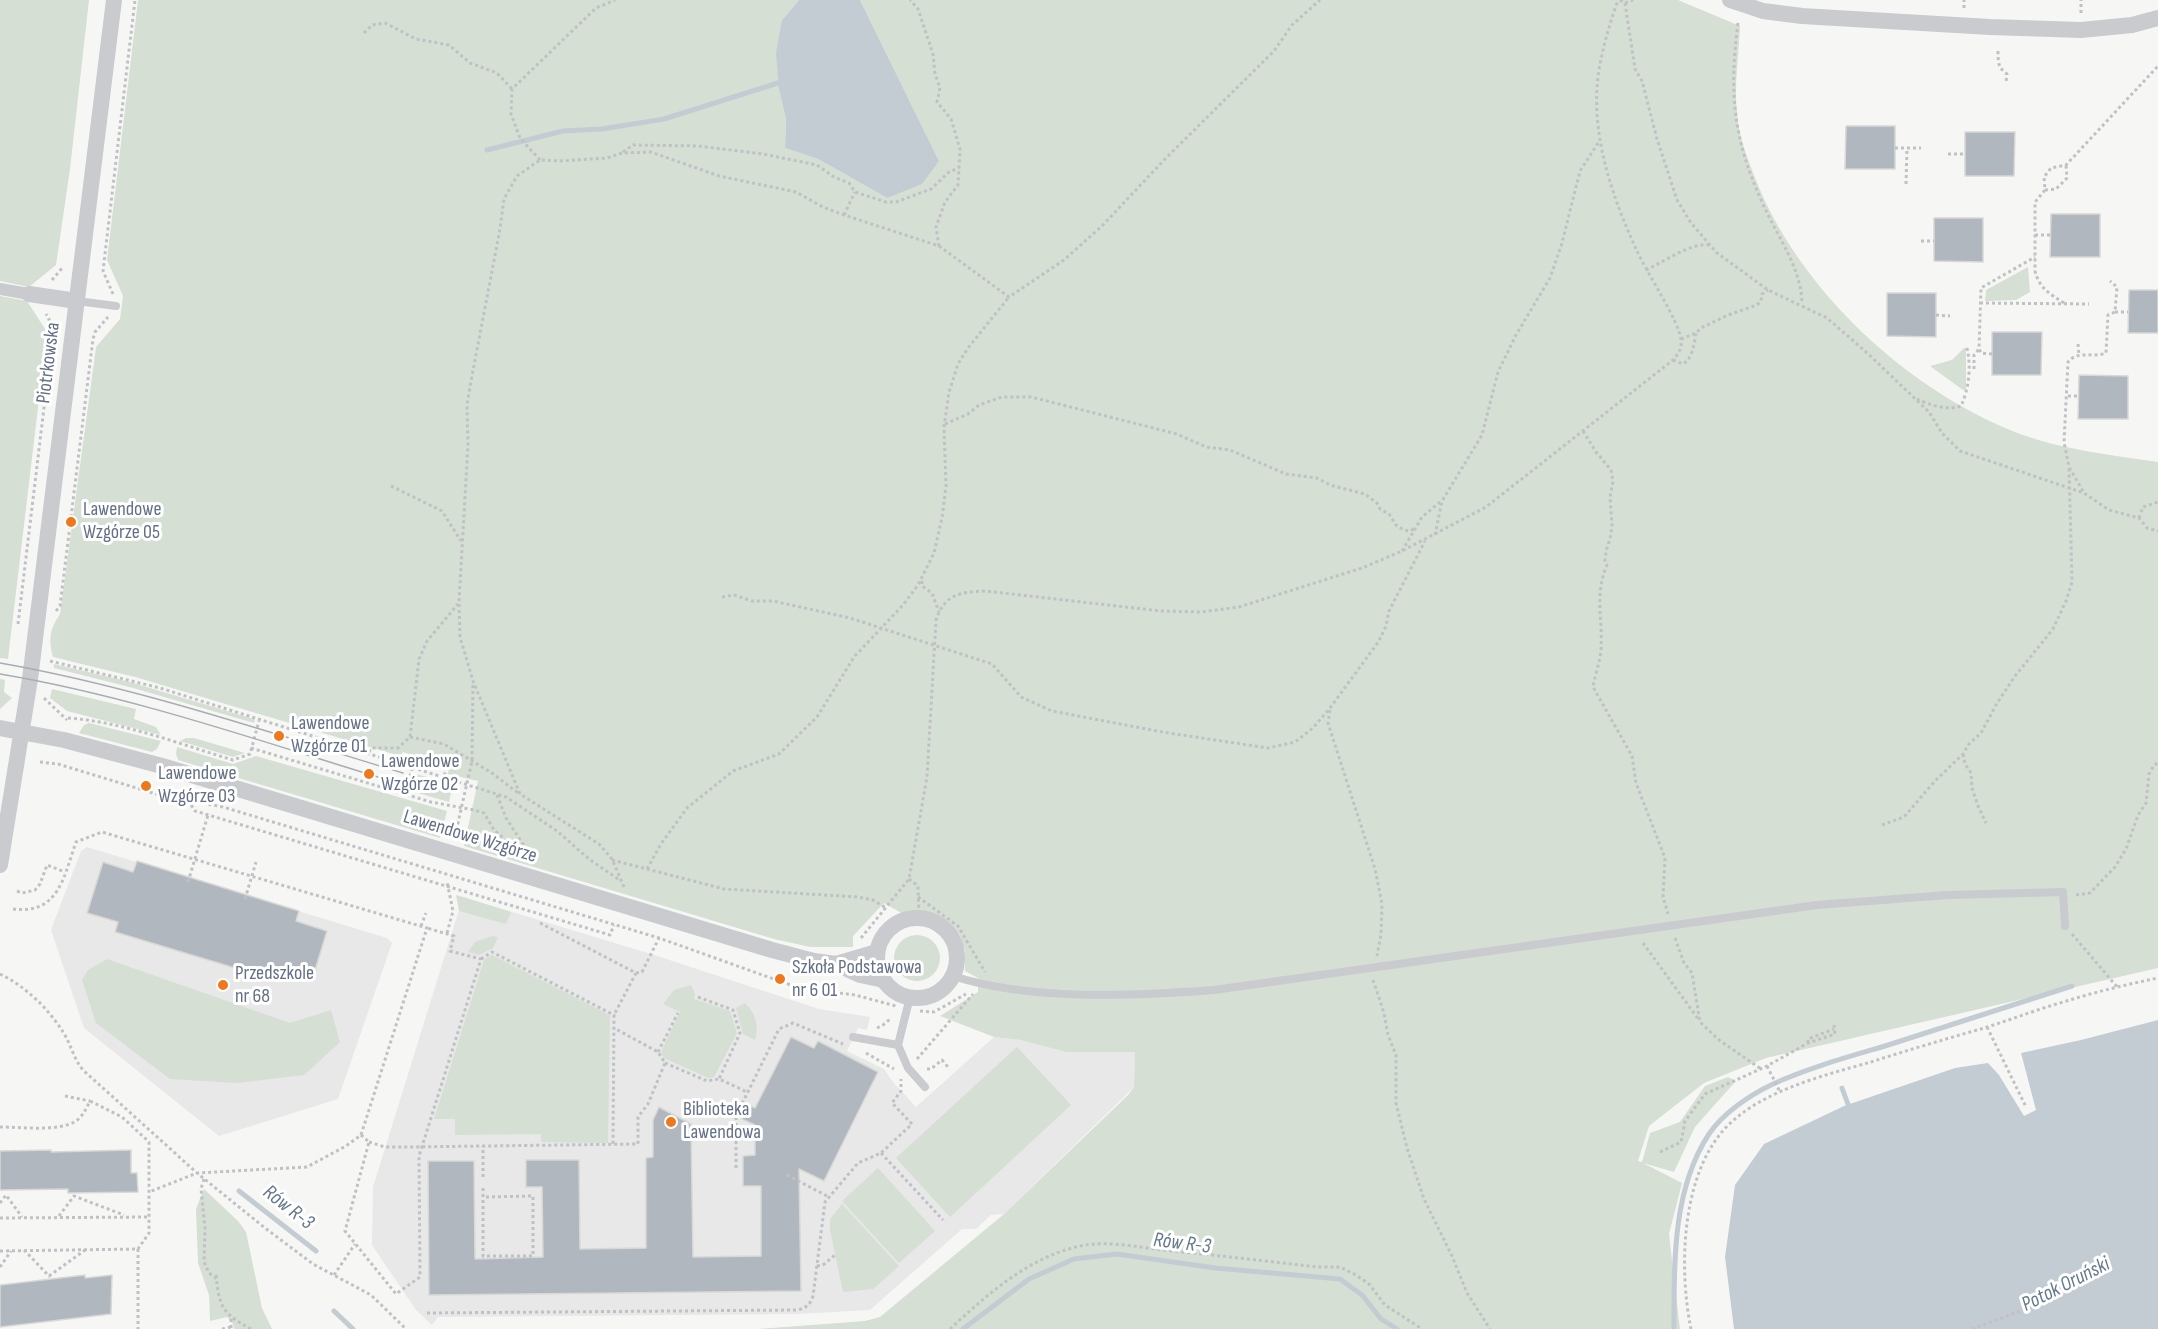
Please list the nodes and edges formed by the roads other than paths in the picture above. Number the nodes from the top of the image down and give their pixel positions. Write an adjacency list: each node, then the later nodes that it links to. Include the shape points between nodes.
1 (114, 0): 6 (street, Piotrkowska)
2 (1730, 0): 3 (street, via 1762,11 1802,16 1990,27 2081,30)
3 (2158, 18)
4 (0, 289): 5 (street)
5 (29, 294): 6 (street)
6 (78, 302): 7 (lane); 9 (street, Piotrkowska)
7 (113, 310)
8 (0, 728): 9 (street, Lawendowe Wzgórze)
9 (22, 731): 10 (street); 13 (street, Lawendowe Wzgórze, via 162,766 772,950)
10 (0, 865)
11 (2065, 926): 14 (lane, via 2063,892 1948,894 1817,905 1374,969 1160,994 1062,993 981,985)
12 (877, 952): 13 (street, Lawendowe Wzgórze); 14 (street, via 891,927 904,920 932,921 943,927 956,950); 15 (street)
13 (836, 964): 15 (street, Lawendowe Wzgórze)
14 (953, 976): 16 (street, via 935,994)
15 (884, 980): 16 (street, Lawendowe Wzgórze)
16 (913, 1004): 18 (lane)
17 (853, 1037): 18 (lane)
18 (898, 1045): 19 (lane, via 908,1068)
19 (925, 1087)

